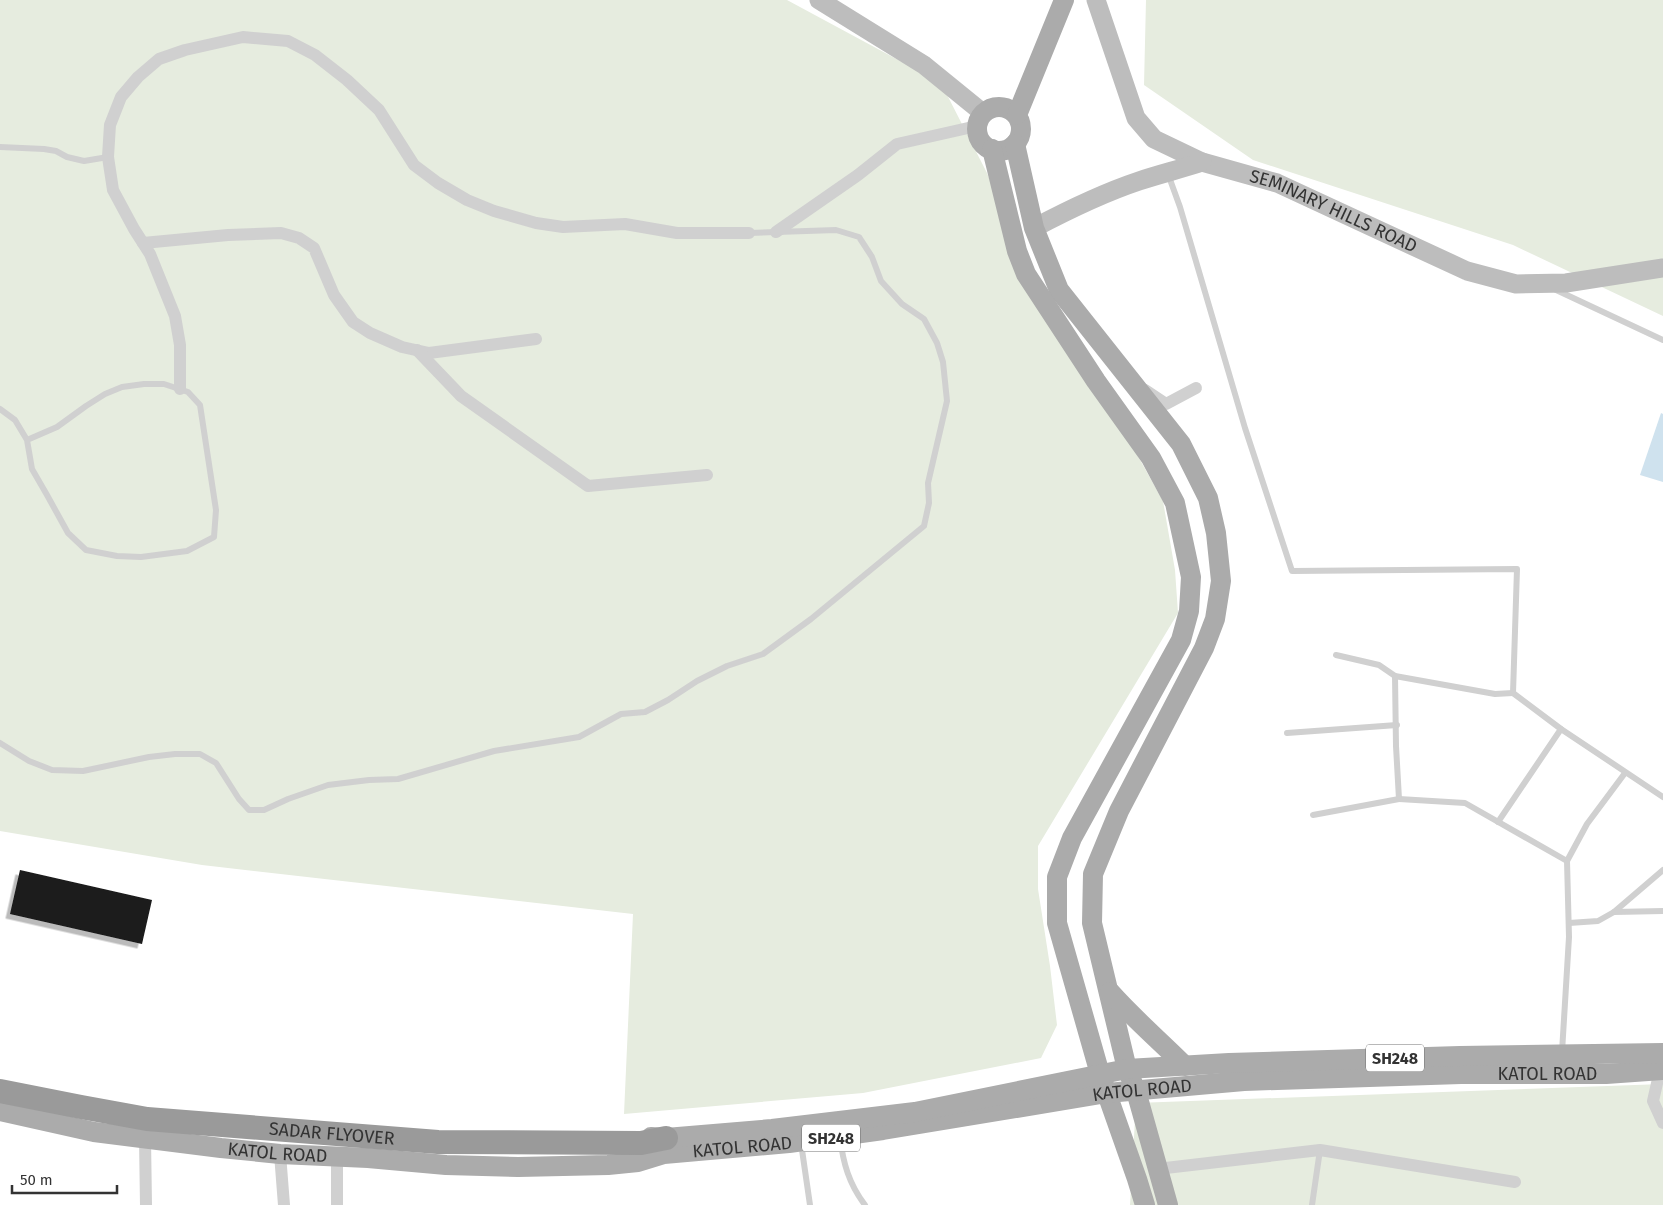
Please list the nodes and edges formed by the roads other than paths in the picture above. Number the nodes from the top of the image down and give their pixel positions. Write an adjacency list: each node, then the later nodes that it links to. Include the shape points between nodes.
1 (819, 0): 5 (street, via 924,65)
2 (1064, 0): 4 (main road)
3 (1096, 0): 10 (street, SEMINARY HILLS ROAD, via 1136,118 1154,139)
4 (1017, 115): 5 (main road, via 1007,108 995,107); 6 (main road, via 1022,125 1021,135)
5 (980, 120): 8 (main road, via 978,136); 13 (street, via 898,144)
6 (1015, 144): 8 (main road, via 1004,150); 12 (main road)
7 (0, 147): 9 (lane, via 56,151 84,161)
8 (992, 149): 49 (main road, via 1017,252 1026,274 1150,458 1175,502 1191,577 1182,640 1072,838 1057,878 1057,923)
9 (108, 157): 14 (street, via 110,124 121,96 159,59 243,37 288,40 315,55 347,80 378,110 414,165 467,200 536,223 563,227 625,224 677,233); 15 (street, via 113,190)
10 (1202, 162): 11 (street); 17 (street, SEMINARY HILLS ROAD, via 1277,183 1467,271 1516,284)
11 (1168, 174): 12 (street, via 1139,181 1074,207); 29 (lane, via 1292,571 1517,568)
12 (1034, 228): 21 (main road, via 1059,290)
13 (776, 232): 14 (lane); 33 (lane, via 836,230 859,237 872,257 881,282 902,304 924,319 943,362 947,401 928,483 929,503 924,526 805,624 763,654 727,666 645,712 621,714 579,737 494,751 398,779 328,785 264,810 249,810 216,763 200,754 150,757 83,771 52,770 29,761)
14 (749, 234)
15 (143, 243): 20 (street, via 256,233 281,233 299,238 314,248 334,295 354,322 370,333); 23 (street, via 174,316 180,345)
16 (1663, 268): 17 (street, SEMINARY HILLS ROAD, via 1566,283)
17 (1542, 283): 19 (lane)
18 (536, 339): 20 (street, via 429,352)
19 (1663, 340)
20 (417, 350): 26 (street, via 461,396 588,486)
21 (1132, 380): 22 (street, via 1166,404); 44 (main road, via 1181,444 1208,498 1221,581 1215,619 1204,648 1119,811 1092,874 1092,923)
22 (1196, 388)
23 (180, 389): 25 (lane, via 164,384 122,387 105,394 57,427); 25 (lane, via 188,392 200,406 216,510 214,537 187,550 141,557 86,550 68,533 32,469)
24 (0, 409): 25 (lane, via 15,420)
25 (27, 440)
26 (707, 475)
27 (1336, 656): 28 (lane, via 1379,665)
28 (1395, 676): 29 (lane, via 1495,694); 30 (lane)
29 (1513, 693): 31 (lane)
30 (1396, 725): 32 (lane); 36 (lane)
31 (1561, 729): 34 (lane); 38 (lane)
32 (1287, 733)
33 (0, 743)
34 (1625, 773): 35 (lane); 39 (lane, via 1587,824)
35 (1663, 797)
36 (1399, 799): 37 (lane); 38 (lane, via 1464,803)
37 (1313, 815)
38 (1498, 822): 39 (lane)
39 (1567, 861): 43 (lane)
40 (1663, 870): 42 (lane)
41 (1663, 911): 42 (lane)
42 (1614, 912): 43 (lane, via 1598,921)
43 (1569, 924): 45 (lane)
44 (1108, 991): 47 (main road); 48 (main road)
45 (1561, 1055): 46 (main road, KATOL ROAD / SH248, via 1641,1054); 47 (main road, KATOL ROAD / SH248)
46 (1662, 1065): 52 (main road, KATOL ROAD / SH248, via 1606,1074 1359,1076 1244,1081); 56 (street, via 1653,1101)
47 (1185, 1066): 48 (main road, KATOL ROAD / SH248)
48 (1127, 1069): 49 (main road, KATOL ROAD / SH248); 52 (main road)
49 (1100, 1074): 53 (main road); 60 (main road, KATOL ROAD / SH248, via 915,1112)
50 (0, 1080): 60 (main road, KATOL ROAD / SH248, via 46,1092 142,1108)
51 (0, 1091): 61 (highway, SADAR FLYOVER, via 148,1119 438,1142)
52 (1136, 1091): 53 (main road, KATOL ROAD / SH248); 65 (main road)
53 (1108, 1093): 57 (main road, KATOL ROAD / SH248); 72 (main road)
54 (0, 1098): 61 (highway, SADAR FLYOVER, via 146,1126 440,1150)
55 (0, 1111): 58 (main road, KATOL ROAD / SH248, via 94,1132)
56 (1663, 1123)
57 (840, 1136): 59 (main road, KATOL ROAD / SH248); 71 (lane, via 842,1158 855,1191)
58 (145, 1138): 63 (main road, KATOL ROAD / SH248); 67 (street)
59 (801, 1141): 60 (main road, KATOL ROAD / SH248); 70 (lane)
60 (665, 1146): 61 (highway, SADAR FLYOVER, via 641,1143); 64 (main road, KATOL ROAD / SH248, via 638,1162 608,1165 446,1165)
61 (606, 1149)
62 (1320, 1150): 65 (street); 66 (street); 74 (lane)
63 (280, 1154): 64 (main road, KATOL ROAD / SH248); 68 (street)
64 (336, 1156): 69 (street)
65 (1157, 1169): 73 (main road)
66 (1515, 1182)
67 (146, 1205)
68 (284, 1205)
69 (337, 1205)
70 (810, 1205)
71 (865, 1205)
72 (1145, 1205)
73 (1168, 1205)
74 (1312, 1205)

